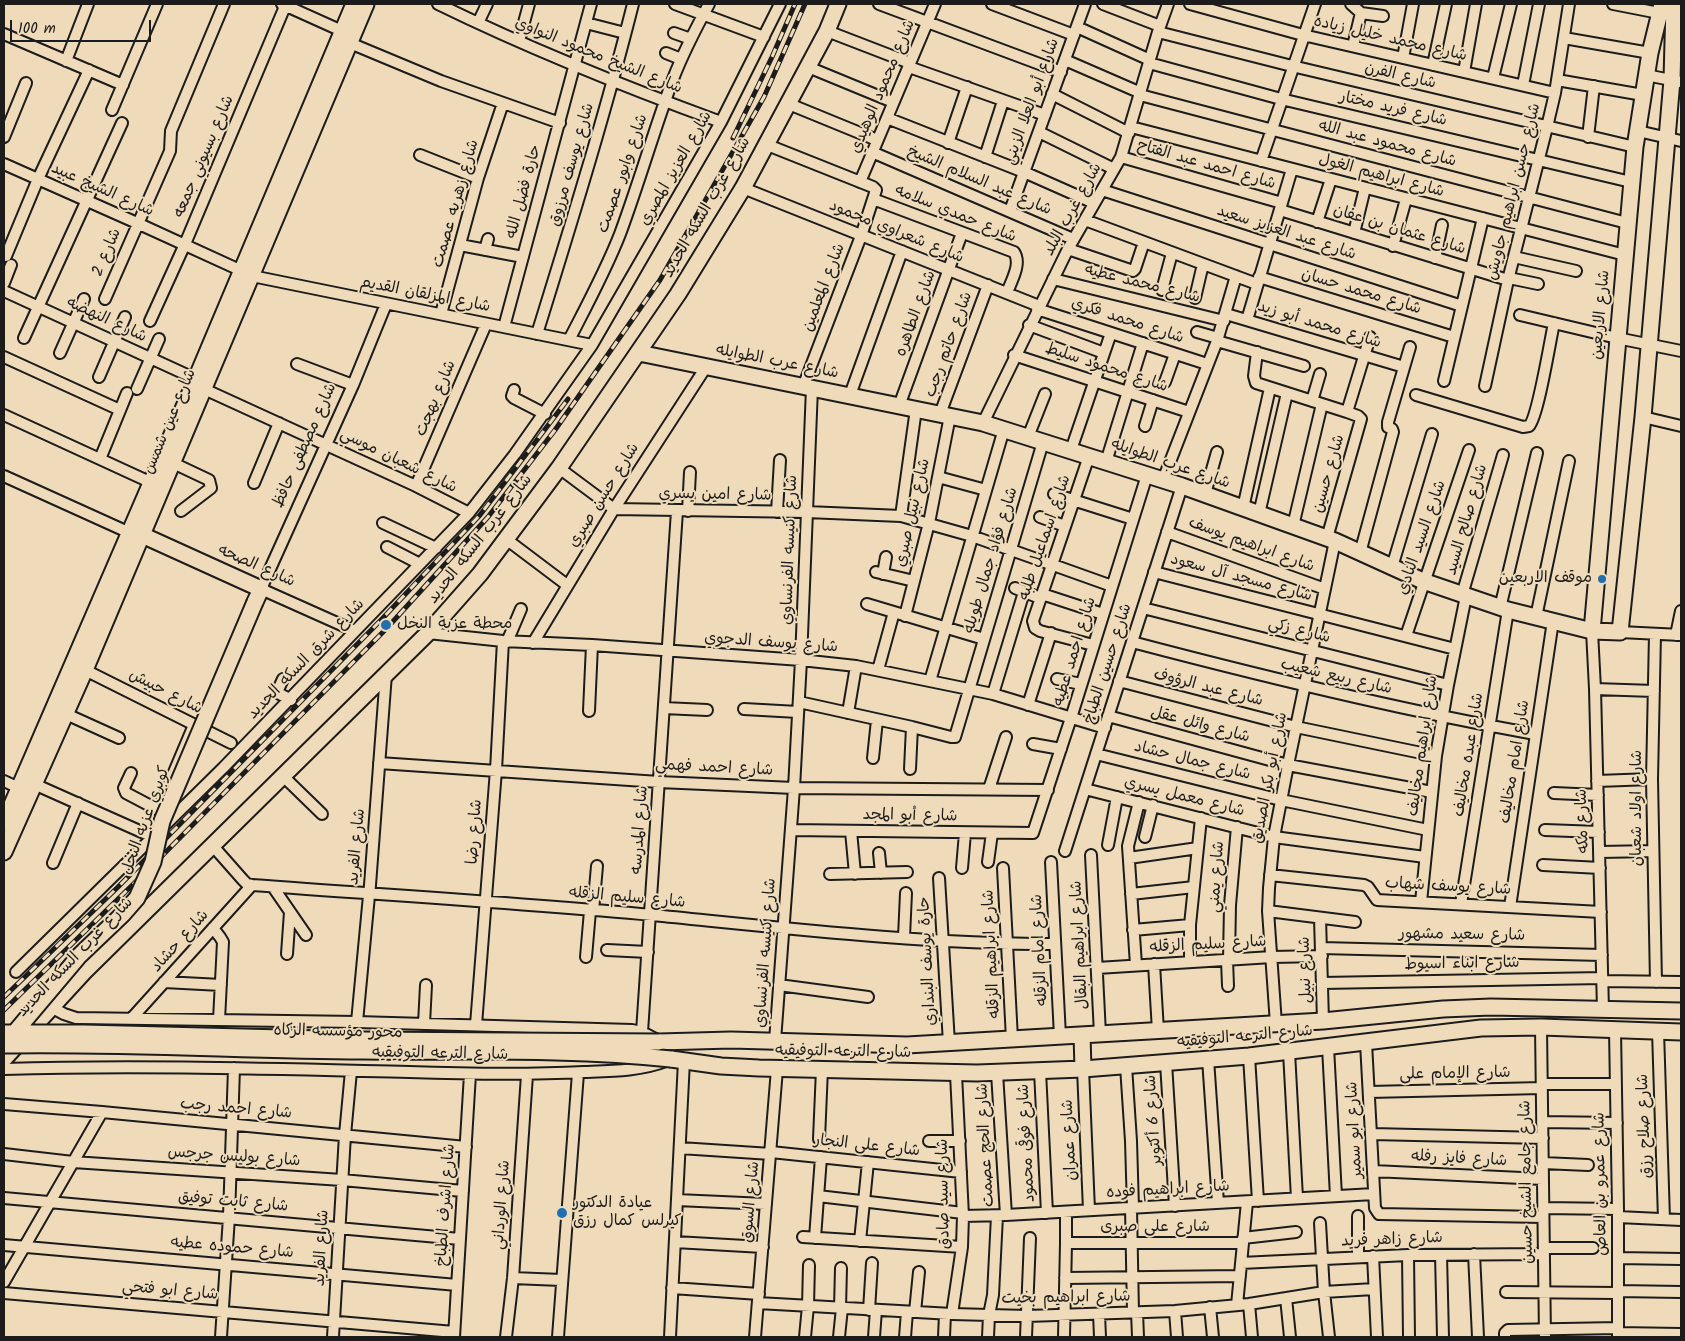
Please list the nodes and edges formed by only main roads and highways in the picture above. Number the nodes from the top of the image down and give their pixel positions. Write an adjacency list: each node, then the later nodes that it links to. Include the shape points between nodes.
1 (354, 4): 6 (main road, شارع عين شمس)
2 (366, 4): 6 (main road, شارع عين شمس)
3 (838, 4): 9 (main road, شارع غرب السكه الحديد, via 743,188)
4 (1674, 4): 7 (main road)
5 (1661, 8): 13 (main road, شارع الاربعين, via 1646,75 1631,182)
6 (344, 38): 10 (main road, شارع عين شمس)
7 (1677, 81): 8 (main road)
8 (1674, 140): 13 (main road, شارع عرب الطوايله, via 1649,344 1620,632)
9 (639, 353): 13 (main road, شارع عرب الطوايله, via 983,423 1028,436 1293,526 1423,581 1504,609); 23 (main road, شارع غرب السكه الحديد, via 480,574 428,633 84,972)
10 (200, 384): 11 (main road, شارع عين شمس, via 172,463); 11 (main road, شارع عين شمس, via 152,483)
11 (136, 534): 12 (main road, شارع الصحه); 14 (main road, شارع عين شمس); 15 (main road, شارع عين شمس, via 85,670)
12 (258, 595): 21 (main road, كوبري عزبه النخل, bridge, via 162,821 153,862 137,898 80,955)
13 (1592, 631)
14 (5, 818)
15 (4, 852)
16 (1681, 1011): 19 (main road, شارع الترعه التوفيقيه, via 1491,1007 1324,1021)
17 (1681, 1032): 25 (main road, شارع الترعه التوفيقيه, via 1481,1028 1289,1052)
18 (4, 1033): 20 (main road, محور مؤسسه الزكاه, bridge)
19 (1082, 1035): 22 (main road, شارع الترعه التوفيقيه); 25 (main road)
20 (659, 1042): 22 (main road, شارع الترعه التوفيقيه, via 710,1040)
21 (4, 1045): 24 (main road, محور مؤسسه الزكاه, bridge, via 580,1052)
22 (906, 1045): 26 (main road)
23 (4, 1059)
24 (678, 1060): 26 (main road, شارع الترعه التوفيقيه, via 777,1069)
25 (1083, 1069): 26 (main road, شارع الترعه التوفيقيه, via 956,1074)
26 (907, 1072)

